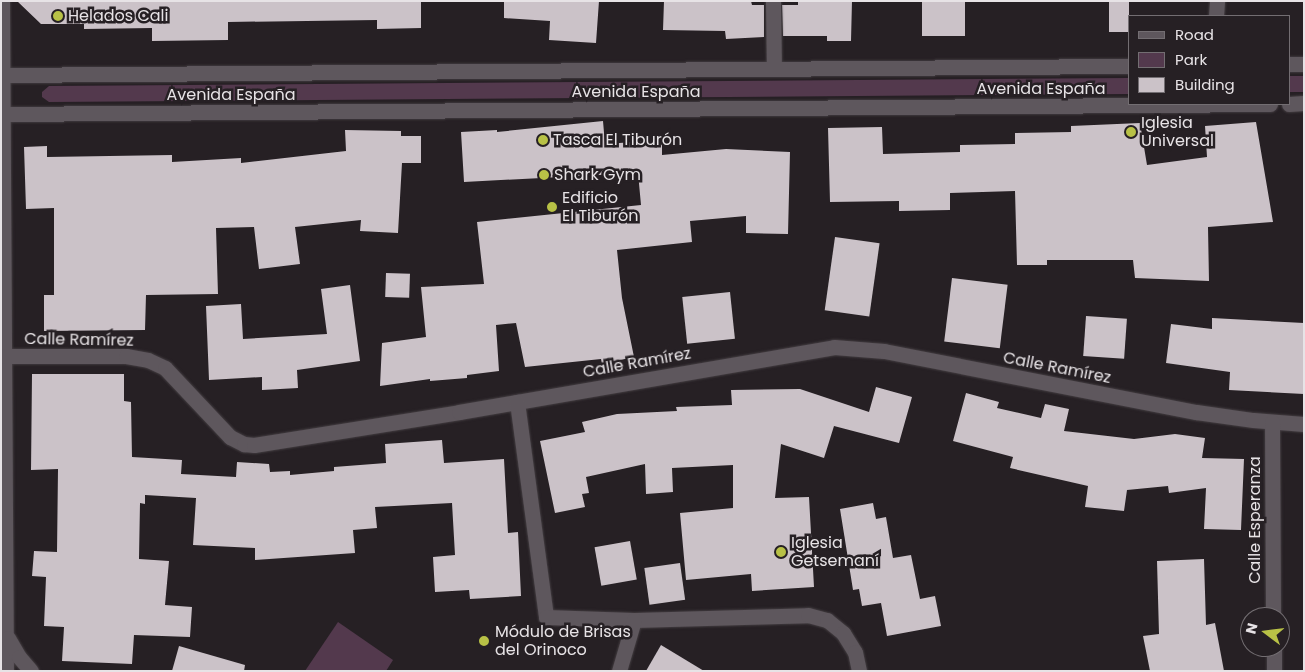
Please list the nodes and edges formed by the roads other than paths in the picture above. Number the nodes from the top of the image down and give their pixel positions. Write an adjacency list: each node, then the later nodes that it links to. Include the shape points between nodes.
1 (2, 1): 9 (street)
2 (773, 1): 8 (street)
3 (1217, 1): 4 (street)
4 (1216, 15)
5 (1290, 64): 6 (street)
6 (1304, 64)
7 (1128, 66): 8 (street, Avenida España)
8 (774, 69): 9 (street, Avenida España)
9 (2, 75): 13 (street)
10 (1304, 103): 11 (street)
11 (1290, 104)
12 (1143, 105): 13 (street, Avenida España)
13 (2, 114): 14 (street)
14 (4, 347): 15 (street, Calle Ramírez, via 148,360 165,368 230,437 244,444 254,445); 20 (street)
15 (517, 402): 16 (street, Calle Ramírez, via 834,347 884,351 1151,404); 19 (street, via 546,617)
16 (1272, 422): 17 (street, Calle Ramírez); 18 (street, Calle Esperanza)
17 (1304, 424)
18 (1274, 607)
19 (634, 620): 24 (street); 25 (street, via 820,617 835,626 849,642)
20 (4, 638): 22 (street); 23 (street)
21 (1274, 657): 26 (street)
22 (6, 671)
23 (32, 671)
24 (619, 671)
25 (859, 671)
26 (1274, 671)

